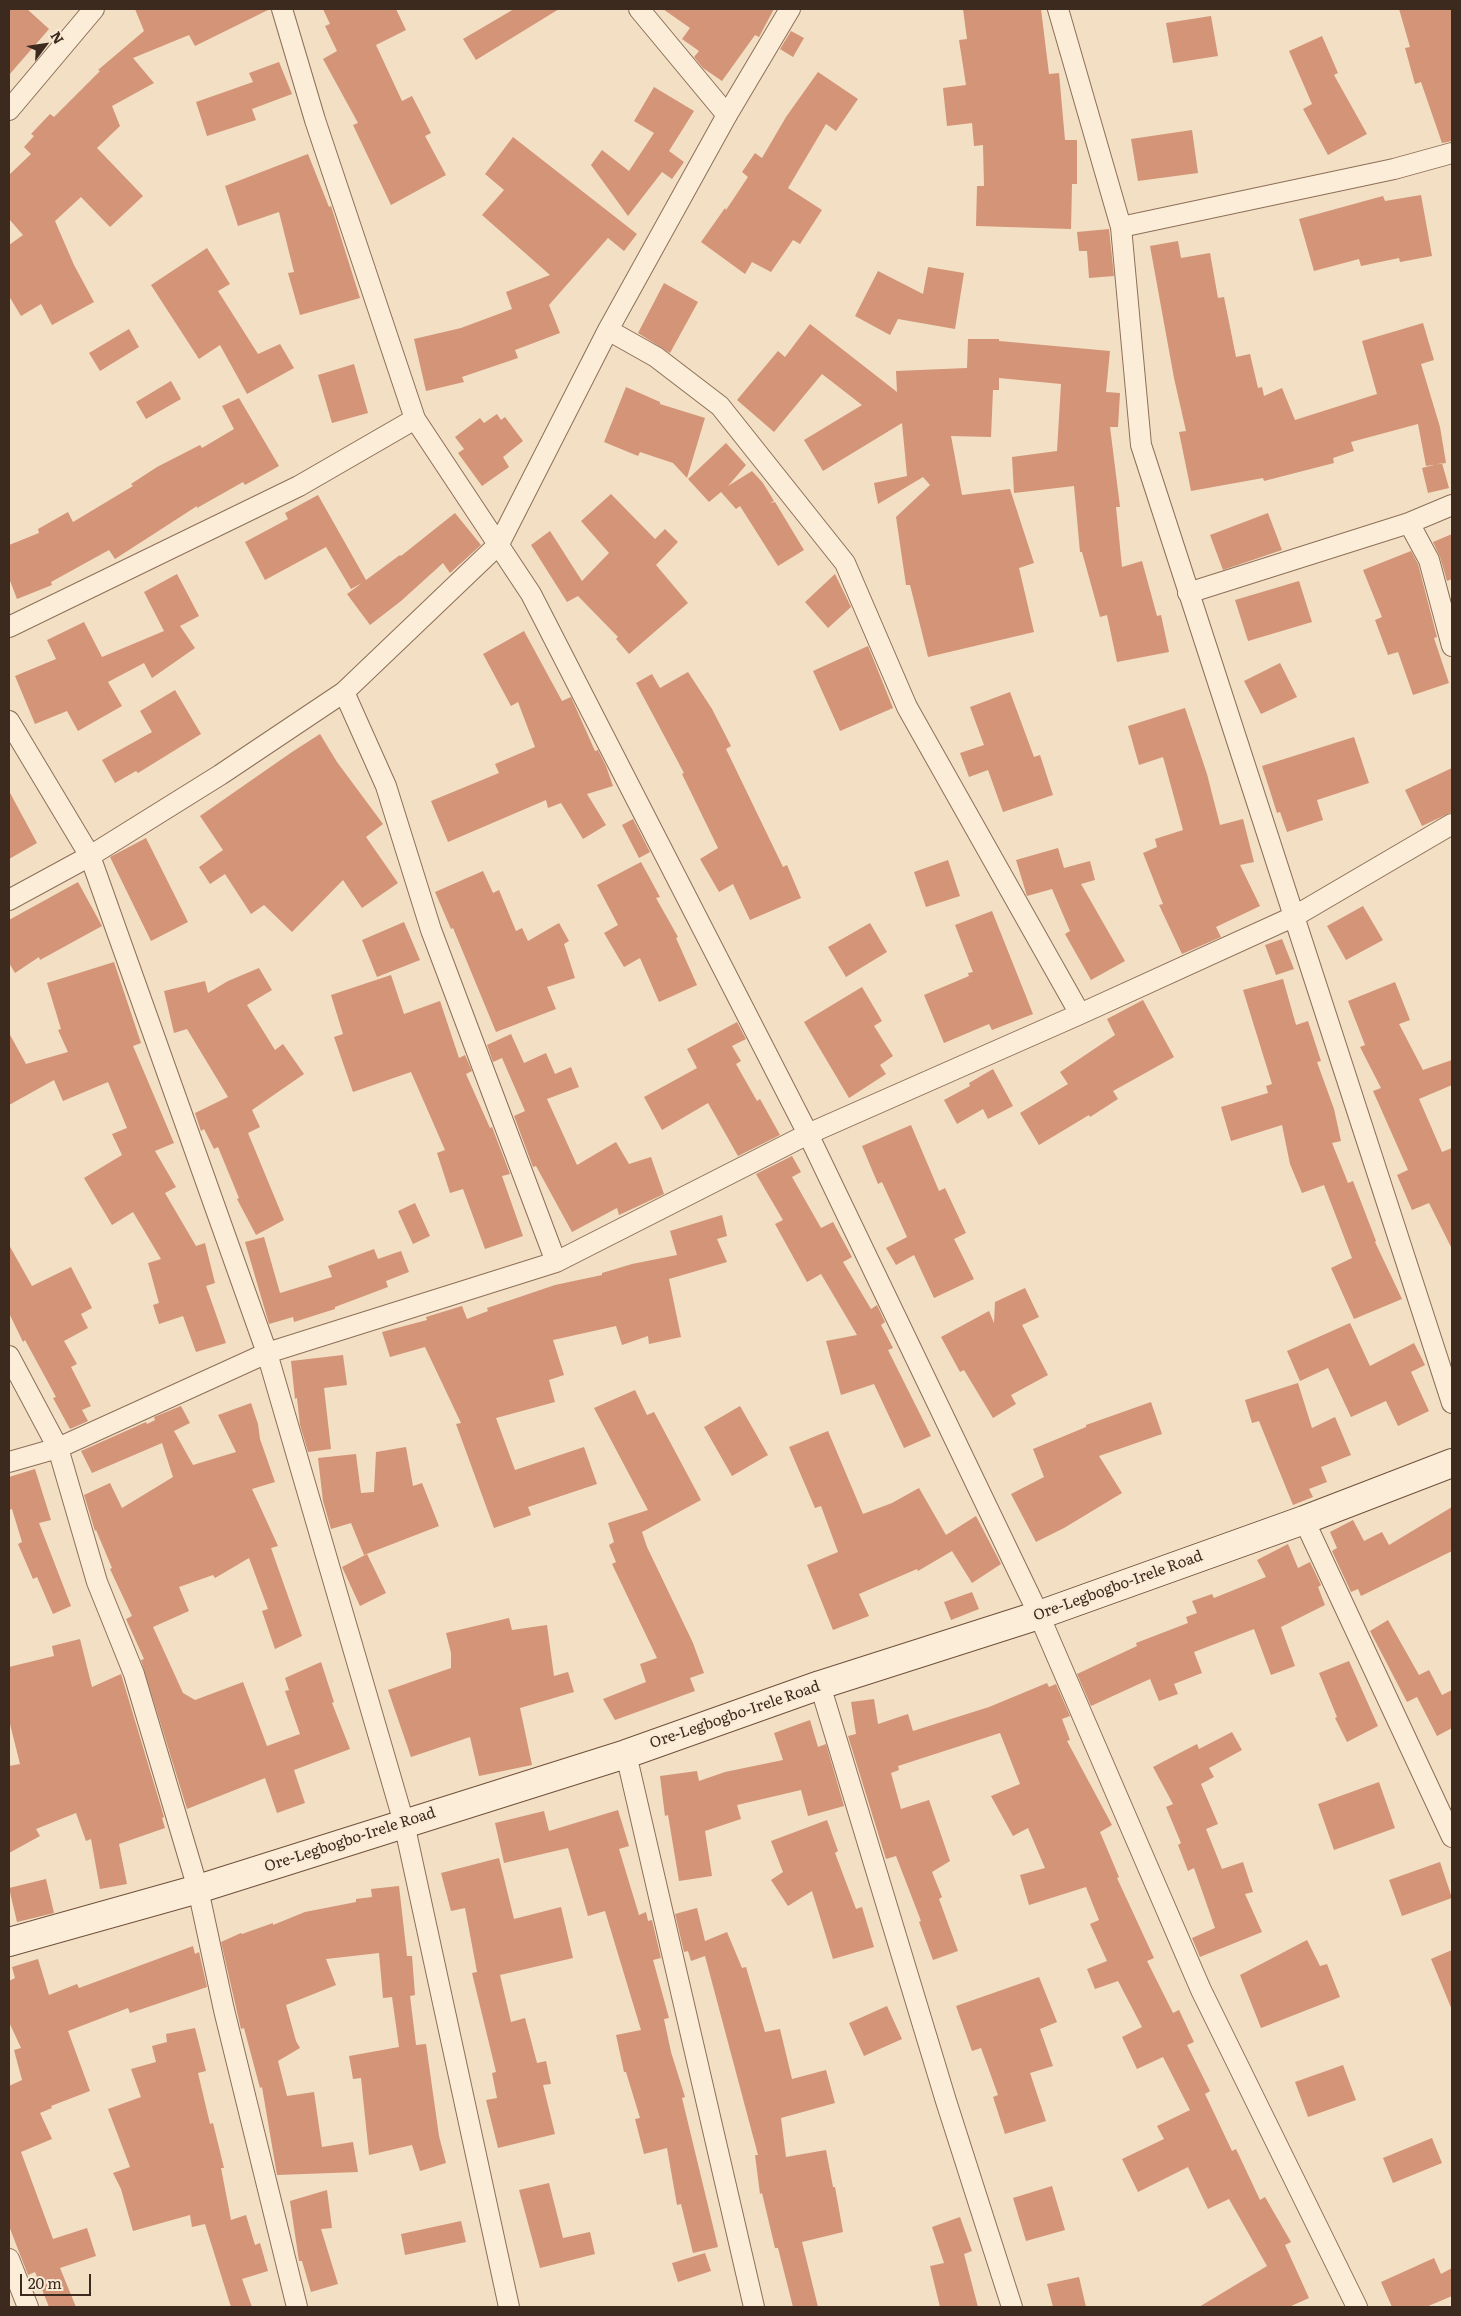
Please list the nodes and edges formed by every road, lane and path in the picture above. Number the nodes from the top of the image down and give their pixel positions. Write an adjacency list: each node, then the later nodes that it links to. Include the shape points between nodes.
1 (94, 9): 6 (street)
2 (282, 9): 11 (street)
3 (639, 9): 7 (street)
4 (790, 9): 7 (street)
5 (1058, 9): 9 (street)
6 (9, 110)
7 (727, 114): 10 (street)
8 (1452, 153): 9 (street, via 1394,169)
9 (1122, 227): 15 (street, via 1141,445)
10 (608, 330): 14 (street); 24 (street, via 656,358 720,406 845,563 907,707)
11 (415, 419): 14 (street); 16 (street, via 299,486)
12 (1452, 505): 13 (street)
13 (1409, 522): 15 (street); 17 (street, via 1429,560)
14 (500, 544): 18 (street); 25 (street, via 531,594)
15 (1188, 593): 23 (street)
16 (9, 628)
17 (1452, 646)
18 (344, 692): 21 (street, via 220,776); 26 (street, via 386,786 431,930)
19 (9, 721): 21 (street)
20 (1452, 824): 23 (street)
21 (90, 856): 22 (street); 27 (street)
22 (9, 900)
23 (1295, 916): 24 (street); 29 (street)
24 (1080, 1014): 25 (street)
25 (808, 1134): 26 (street); 34 (street)
26 (556, 1262): 27 (street)
27 (267, 1353): 30 (street); 37 (street)
28 (9, 1356): 30 (street)
29 (1452, 1403)
30 (58, 1448): 31 (street); 39 (street, via 97,1582 134,1674)
31 (9, 1462)
32 (1452, 1463): 33 (main road, Ore-Legbogbo-Irele Road)
33 (1304, 1520): 34 (main road, Ore-Legbogbo-Irele Road); 38 (street)
34 (1039, 1615): 35 (main road, Ore-Legbogbo-Irele Road); 47 (street, via 1201,1990)
35 (820, 1685): 36 (main road, Ore-Legbogbo-Irele Road); 46 (street)
36 (626, 1754): 37 (main road, Ore-Legbogbo-Irele Road); 45 (street)
37 (404, 1823): 39 (main road, Ore-Legbogbo-Irele Road); 44 (street)
38 (1452, 1837)
39 (198, 1889): 40 (main road, Ore-Legbogbo-Irele Road); 43 (street)
40 (9, 1942)
41 (9, 2259): 42 (street)
42 (28, 2307)
43 (296, 2307)
44 (509, 2307)
45 (754, 2307)
46 (1012, 2307)
47 (1357, 2307)

